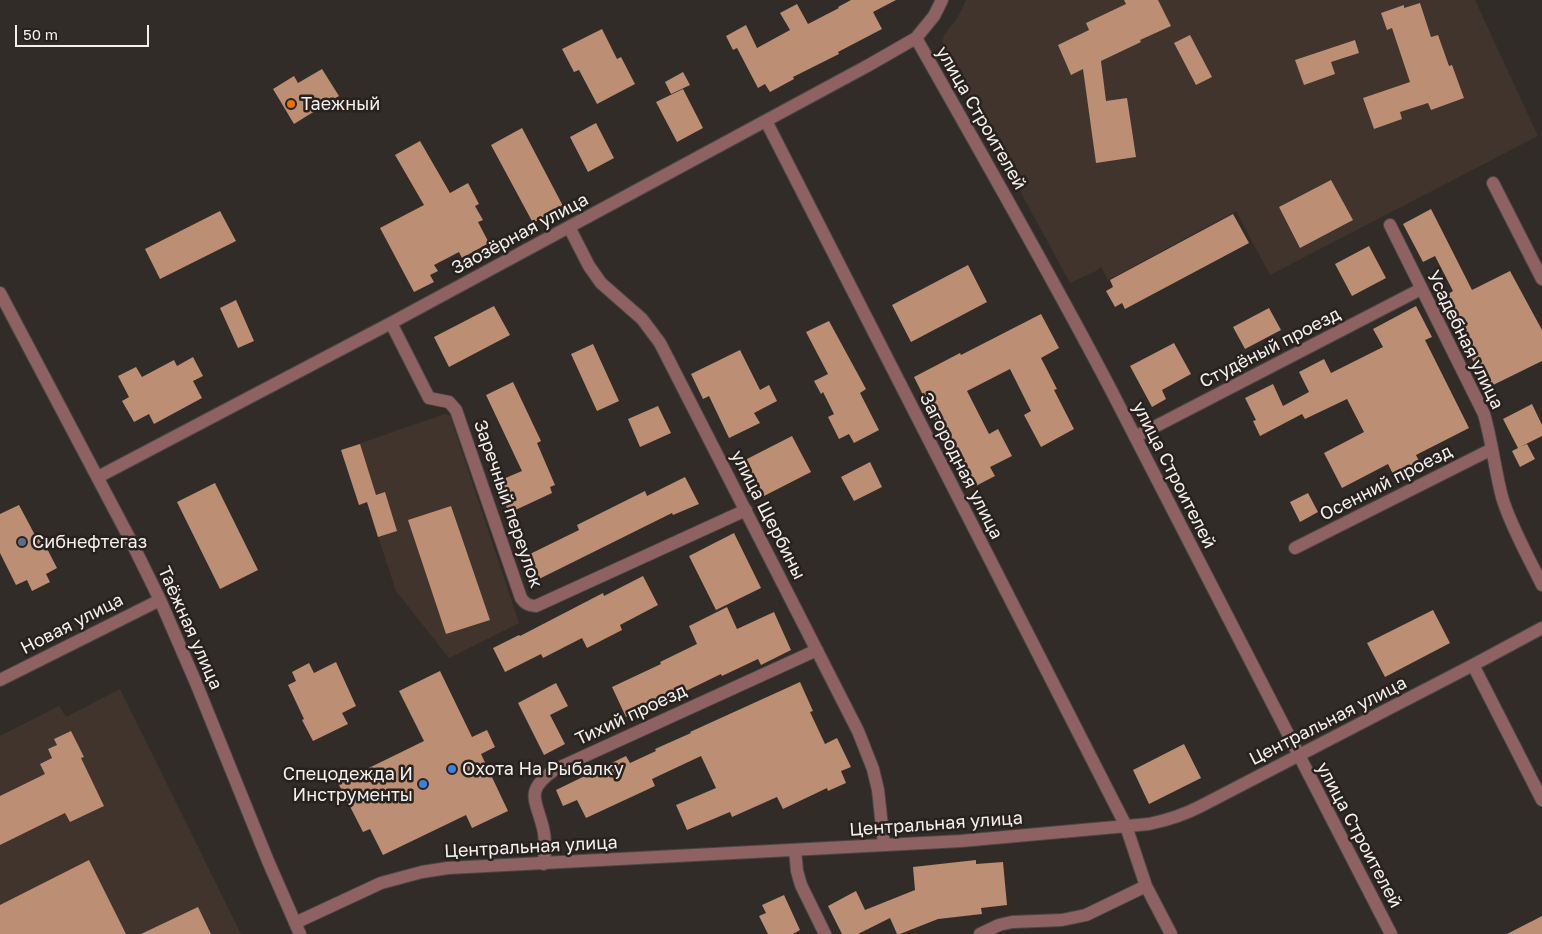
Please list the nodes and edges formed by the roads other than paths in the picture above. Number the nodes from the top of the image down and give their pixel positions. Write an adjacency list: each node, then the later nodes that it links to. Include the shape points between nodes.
1 (942, 0): 2 (street, Заозёрная улица)
2 (916, 38): 3 (street, Заозёрная улица); 11 (street, улица Строителей, via 1028,236)
3 (766, 121): 6 (street, Заозёрная улица); 24 (street, Загородная улица)
4 (1493, 183): 7 (street)
5 (1390, 225): 8 (street, Усадебная улица)
6 (569, 227): 10 (street, Заозёрная улица); 14 (street, улица Щербины, via 601,283 642,319 660,343)
7 (1542, 279)
8 (1421, 289): 11 (street, Студёный проезд); 12 (street, Усадебная улица, via 1484,414)
9 (0, 293): 13 (street, Таёжная улица)
10 (391, 323): 13 (street, Заозёрная улица); 14 (street, Заречный переулок, via 429,398 449,402 456,410 521,598 530,606)
11 (1135, 437): 22 (street, улица Строителей)
12 (1492, 449): 15 (street, Осенний проезд); 16 (street, Усадебная улица, via 1502,498)
13 (98, 477): 17 (street, Таёжная улица)
14 (746, 510): 19 (street, улица Щербины)
15 (1295, 548)
16 (1542, 585)
17 (160, 600): 21 (street, Новая улица); 29 (street, Таёжная улица)
18 (1542, 628): 20 (street, Центральная улица)
19 (817, 650): 25 (street, улица Щербины, via 874,769); 27 (street, Тихий проезд, via 546,776 534,792 545,840)
20 (1473, 665): 22 (street, Центральная улица); 23 (street)
21 (0, 680)
22 (1298, 756): 24 (street, Центральная улица, via 1181,816); 33 (street, улица Строителей)
23 (1542, 800)
24 (1126, 826): 25 (street, Центральная улица); 28 (street, Загородная улица)
25 (884, 845): 26 (street, Центральная улица)
26 (795, 850): 27 (street, Центральная улица); 30 (street, via 801,885)
27 (544, 864): 29 (street, Центральная улица, via 448,868 415,873 381,883)
28 (1146, 886): 31 (street, via 1086,915 1062,920 1012,922); 32 (street, Загородная улица)
29 (297, 929)
30 (825, 934)
31 (980, 934)
32 (1172, 934)
33 (1390, 934)

